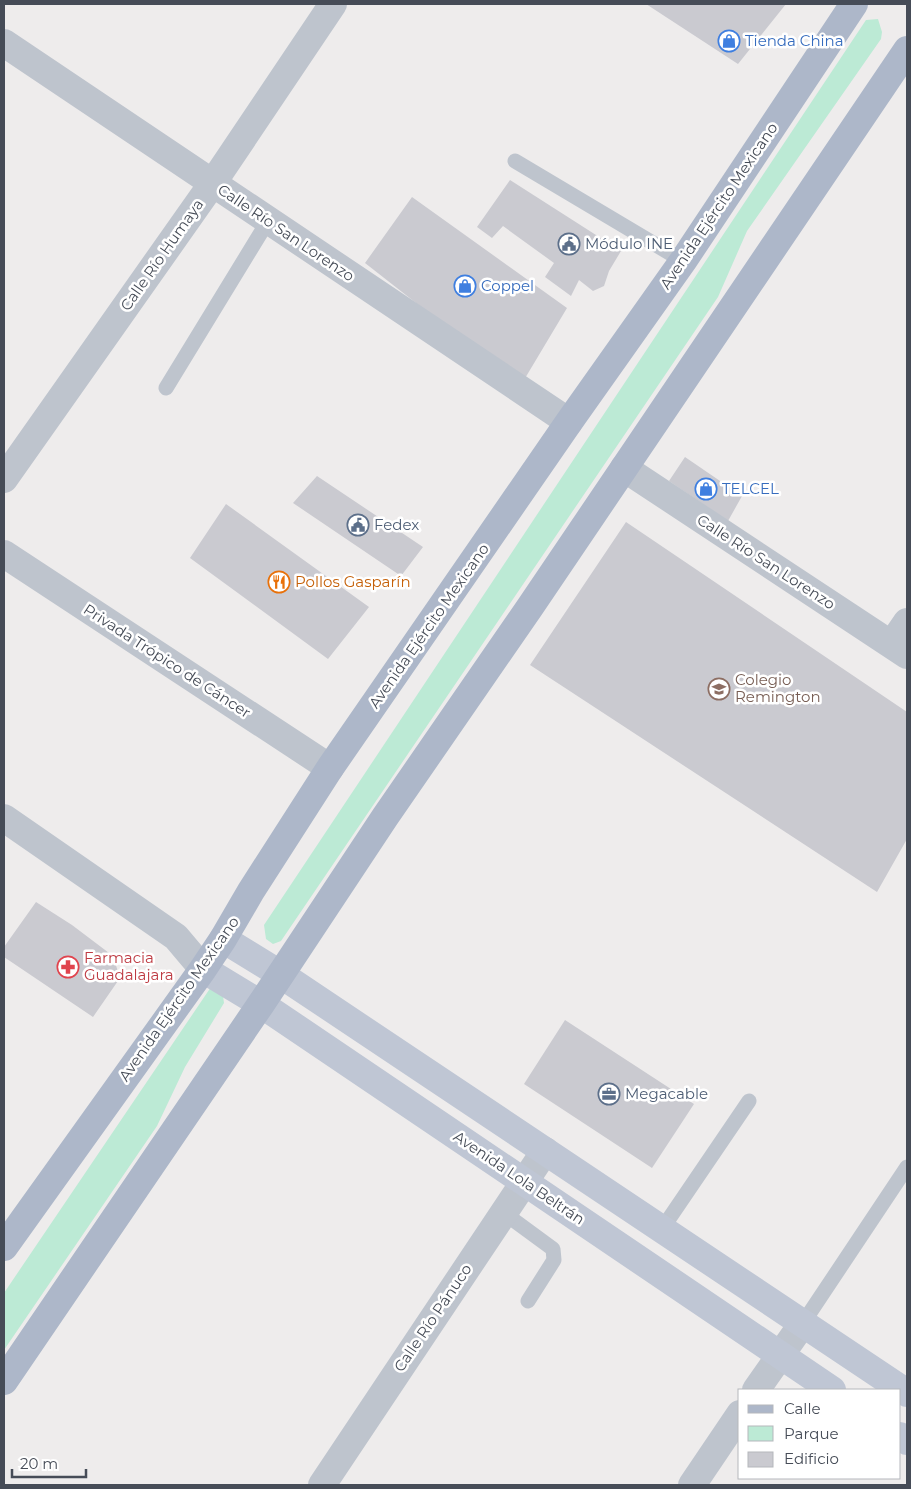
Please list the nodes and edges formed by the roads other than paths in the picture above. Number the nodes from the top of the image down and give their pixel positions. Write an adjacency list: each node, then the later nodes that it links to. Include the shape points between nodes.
1 (334, 4): 6 (street, Calle Río Humaya)
2 (854, 4): 8 (main road, Avenida Ejército Mexicano)
3 (4, 43): 6 (street, Calle Río San Lorenzo)
4 (907, 50): 11 (main road)
5 (515, 161): 8 (lane)
6 (212, 184): 7 (street, Calle Río San Lorenzo); 12 (street, Calle Río Humaya)
7 (268, 221): 9 (lane); 10 (street, Calle Río San Lorenzo)
8 (683, 261): 10 (main road, Avenida Ejército Mexicano)
9 (166, 388)
10 (569, 422): 16 (main road, Avenida Ejército Mexicano)
11 (624, 468): 15 (street, Calle Río San Lorenzo); 21 (main road)
12 (4, 479)
13 (4, 554): 16 (street, Privada Trópico de Cáncer)
14 (907, 622): 15 (street)
15 (900, 650)
16 (330, 768): 19 (main road, Avenida Ejército Mexicano)
17 (4, 818): 18 (street)
18 (176, 937): 19 (street); 20 (street)
19 (224, 939): 20 (main road, Avenida Ejército Mexicano); 21 (street)
20 (204, 968): 22 (street, Avenida Lola Beltrán); 29 (main road, Avenida Ejército Mexicano)
21 (280, 974): 22 (main road); 24 (street)
22 (261, 1004): 26 (street, Avenida Lola Beltrán); 33 (main road)
23 (749, 1101): 28 (lane)
24 (545, 1151): 26 (street, Calle Río Pánuco); 28 (street)
25 (907, 1168): 31 (lane)
26 (524, 1182): 27 (street, Calle Río Pánuco); 32 (street, Avenida Lola Beltrán)
27 (504, 1213): 30 (lane, via 553,1249 554,1260); 38 (street, Calle Río Pánuco)
28 (662, 1229): 31 (street)
29 (4, 1247)
30 (528, 1301)
31 (803, 1323): 32 (street); 36 (street)
32 (780, 1355): 34 (street); 35 (street, Avenida Lola Beltrán)
33 (4, 1381)
34 (757, 1389)
35 (831, 1389)
36 (907, 1393)
37 (738, 1417): 39 (street)
38 (322, 1485)
39 (692, 1485)

